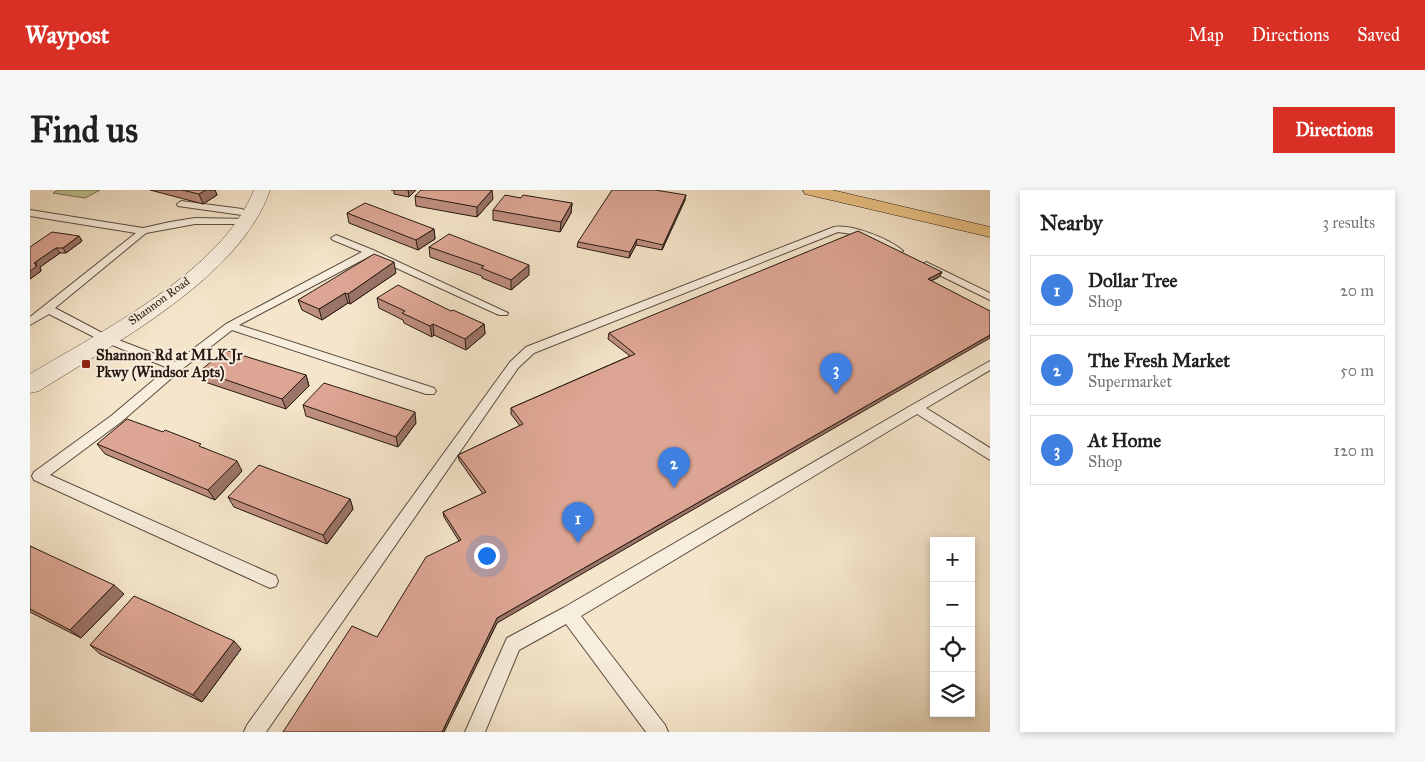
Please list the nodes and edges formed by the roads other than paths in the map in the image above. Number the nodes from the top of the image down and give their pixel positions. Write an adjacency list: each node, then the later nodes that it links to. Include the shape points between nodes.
1 (262, 190): 6 (street, Shannon Road)
2 (811, 190): 9 (main road)
3 (858, 190): 7 (main road)
4 (181, 204): 6 (lane)
5 (30, 213): 8 (lane)
6 (250, 216): 8 (lane, via 168,223); 17 (street, Shannon Road, via 219,254 199,271)
7 (990, 221)
8 (143, 232): 13 (lane)
9 (990, 232)
10 (336, 238): 11 (lane)
11 (370, 252): 14 (lane); 16 (lane)
12 (990, 297): 26 (lane, via 866,234 837,229 530,350 514,364)
13 (48, 309): 15 (lane); 17 (lane)
14 (503, 313)
15 (30, 322)
16 (230, 326): 19 (lane); 21 (lane)
17 (104, 338): 19 (lane); 20 (street, Shannon Road)
18 (990, 365): 22 (lane)
19 (177, 367): 24 (lane, via 116,419 39,476)
20 (30, 385)
21 (430, 391)
22 (916, 408): 23 (lane); 25 (lane)
23 (990, 455)
24 (270, 581)
25 (568, 614): 27 (lane, via 513,644); 28 (lane)
26 (254, 732)
27 (475, 732)
28 (658, 732)

